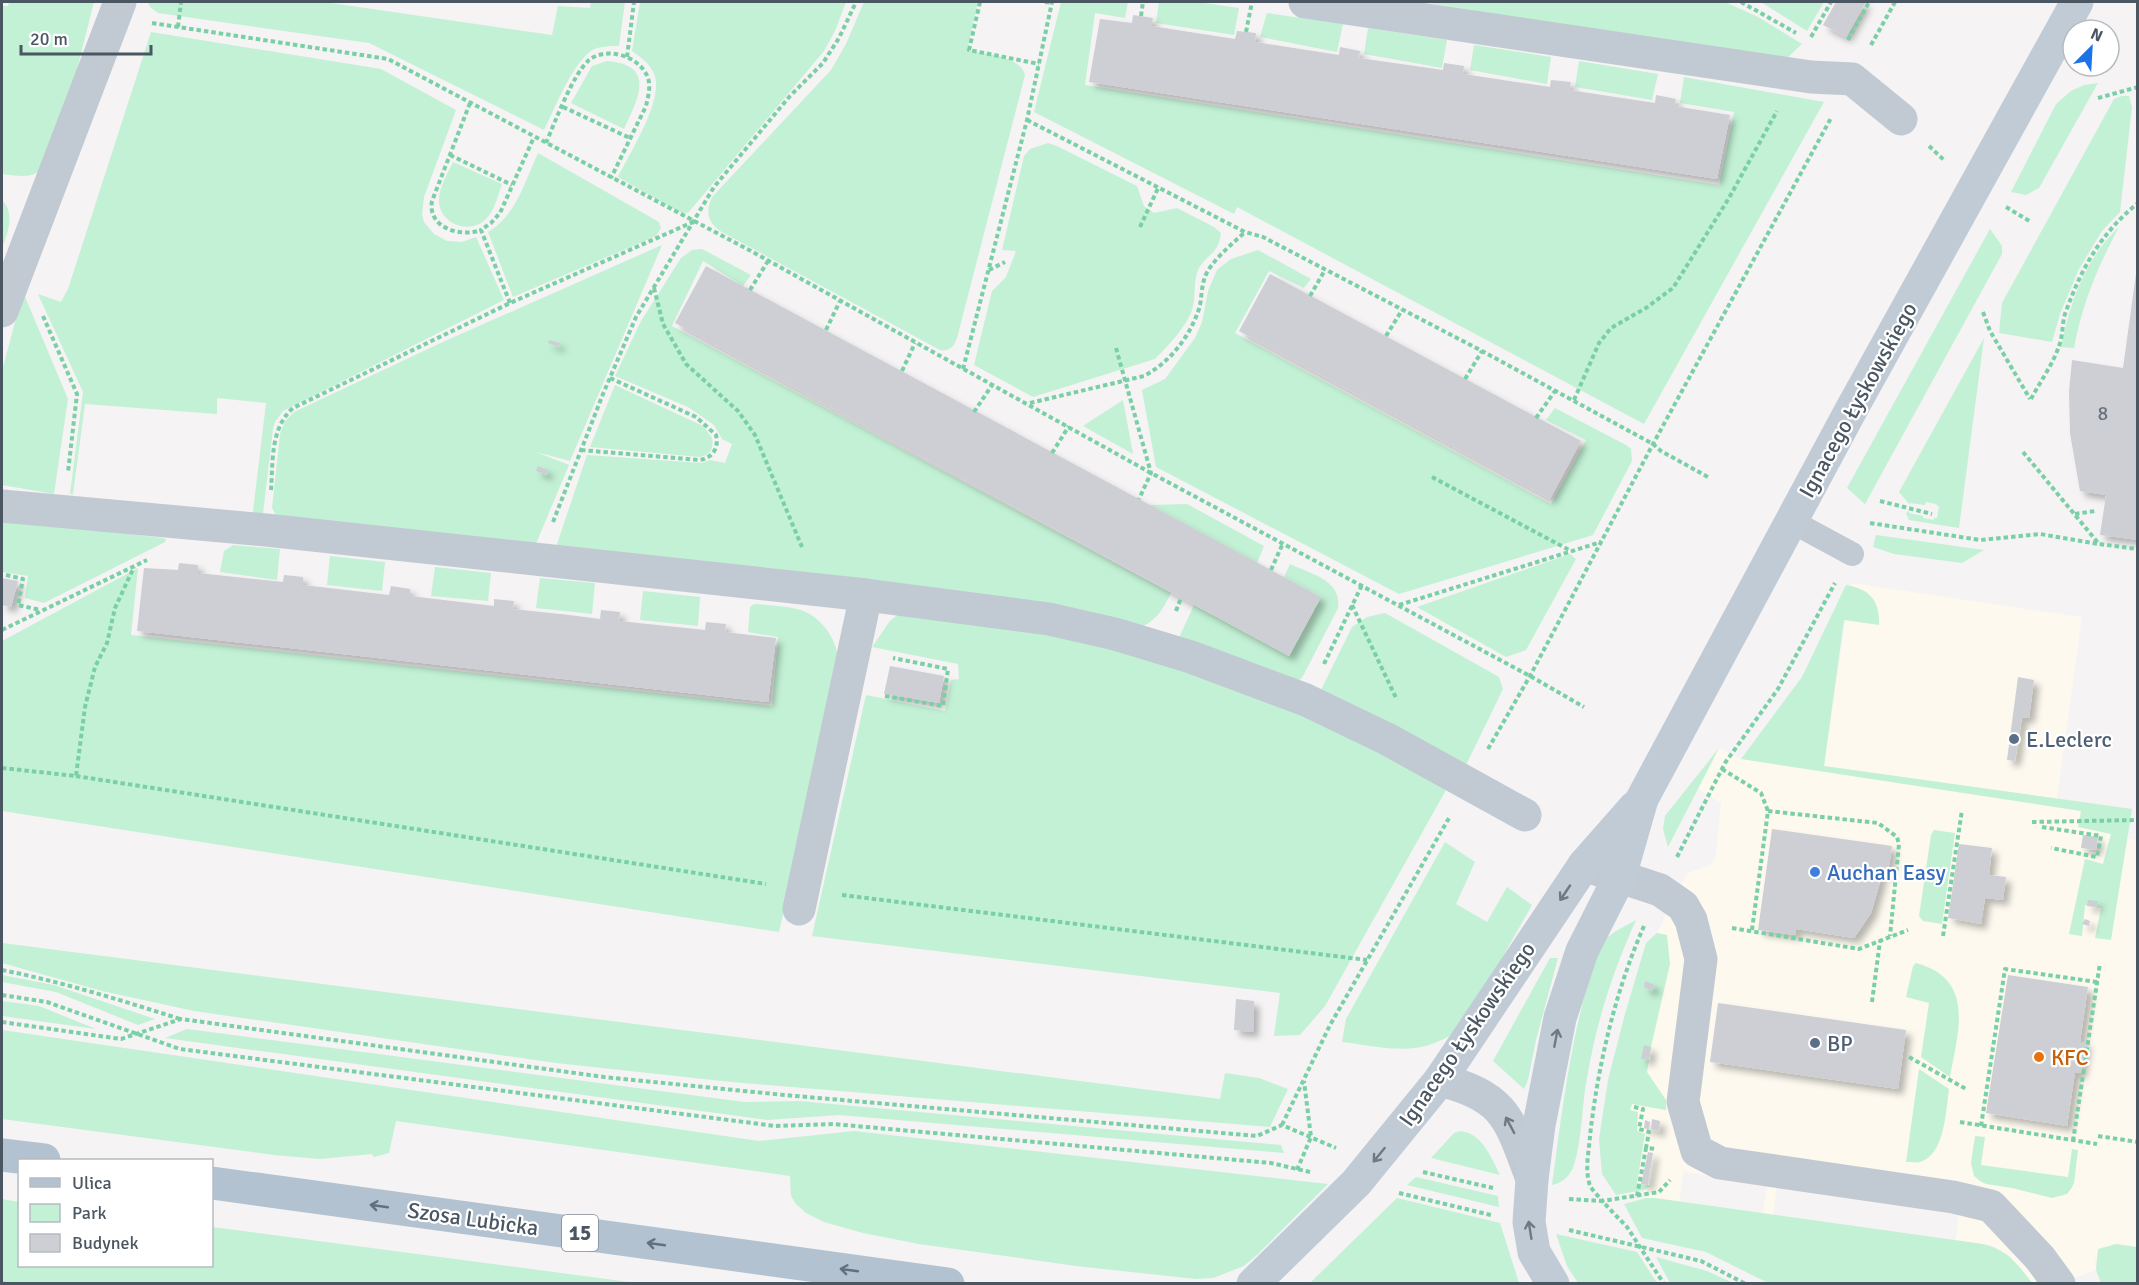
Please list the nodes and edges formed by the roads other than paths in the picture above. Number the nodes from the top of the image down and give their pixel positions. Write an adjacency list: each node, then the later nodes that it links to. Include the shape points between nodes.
1 (1305, 2): 4 (street, via 1811,77 1852,79)
2 (2077, 2): 7 (street, Ignacego Łyskowskiego)
3 (117, 9): 5 (street)
4 (1901, 119)
5 (2, 311)
6 (2, 506): 9 (street)
7 (1791, 521): 8 (lane); 10 (street, Ignacego Łyskowskiego)
8 (1852, 554)
9 (866, 595): 11 (street, via 1049,619 1191,657 1306,700); 14 (street)
10 (1642, 799): 12 (street, Ignacego Łyskowskiego); 13 (street, Ignacego Łyskowskiego)
11 (1525, 814)
12 (1584, 865): 13 (street); 15 (street, Ignacego Łyskowskiego, one-way to 15)
13 (1620, 876): 18 (street, Ignacego Łyskowskiego, one-way to 13, via 1560,1018 1582,951); 23 (street, via 1660,890 1683,906 1709,959 1683,1102 1697,1151 1720,1163 1991,1206)
14 (801, 899)
15 (1440, 1080): 18 (street, one-way to 15, via 1501,1110 1475,1090); 21 (street, Ignacego Łyskowskiego, one-way to 21, via 1356,1183)
16 (2, 1155): 17 (main road)
17 (30, 1159)
18 (1532, 1179): 22 (street, Ignacego Łyskowskiego, one-way to 18, via 1534,1252 1529,1222)
19 (213, 1183): 20 (main road, Szosa Lubicka / 15, one-way to 19)
20 (948, 1284)
21 (1252, 1284)
22 (1553, 1284)
23 (2059, 1284)

